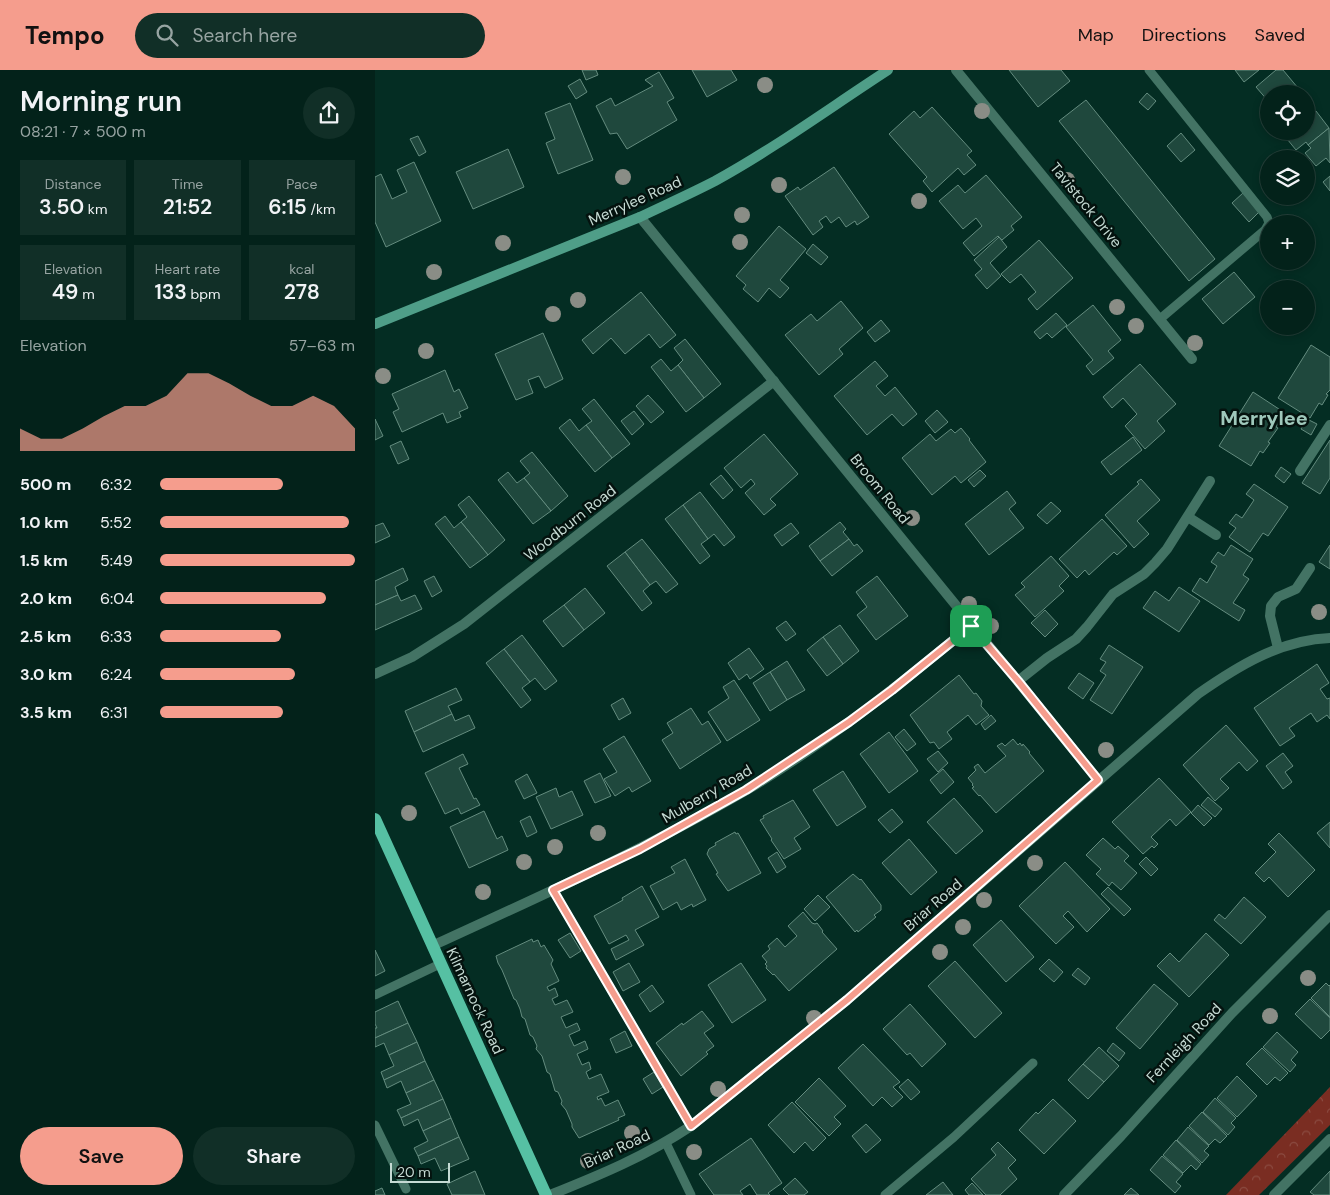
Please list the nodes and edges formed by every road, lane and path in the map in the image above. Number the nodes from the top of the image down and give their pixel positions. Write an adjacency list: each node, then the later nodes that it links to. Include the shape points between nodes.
1 (888, 70): 4 (main road, Merrylee Road, via 716,180)
2 (956, 70): 5 (street, Tavistock Drive)
3 (1149, 70): 5 (lane, via 1269,223 1265,230)
4 (639, 217): 6 (main road, Merrylee Road); 8 (street, Broom Road)
5 (1160, 320): 7 (street, Tavistock Drive)
6 (375, 324)
7 (1192, 359)
8 (774, 381): 15 (street, Broom Road); 18 (street, Woodburn Road, via 464,624 413,656)
9 (1330, 425): 10 (street)
10 (1300, 471)
11 (1210, 480): 12 (street)
12 (1188, 517): 13 (street); 19 (street, via 1167,549 1144,574 1113,594 1076,639)
13 (1216, 535)
14 (1310, 568): 17 (street, via 1296,589 1278,597 1271,606 1270,616)
15 (971, 626): 19 (street, Broom Road); 22 (street, Mulberry Road, via 870,706 746,790 640,849)
16 (1330, 638): 17 (street, Briar Road)
17 (1278, 648): 20 (street, Briar Road, via 1240,666 1198,694)
18 (375, 674)
19 (1018, 681): 20 (street, Broom Road)
20 (1098, 780): 29 (street, Briar Road, via 847,1000)
21 (375, 819): 24 (main road, Kilmarnock Road)
22 (553, 890): 24 (street, Mulberry Road); 29 (lane)
23 (1330, 915): 37 (street, Fernleigh Road, via 1232,1013)
24 (432, 946): 25 (main road, Kilmarnock Road)
25 (440, 964): 26 (lane); 33 (main road, Kilmarnock Road)
26 (375, 994)
27 (1033, 1064): 36 (lane, via 955,1137)
28 (375, 1125): 32 (lane)
29 (691, 1126): 31 (street, Briar Road)
30 (1330, 1139): 38 (street)
31 (666, 1143): 34 (street, Briar Road, via 628,1163); 35 (lane)
32 (406, 1189)
33 (546, 1195)
34 (550, 1195)
35 (691, 1195)
36 (885, 1195)
37 (1064, 1195)
38 (1274, 1195)

